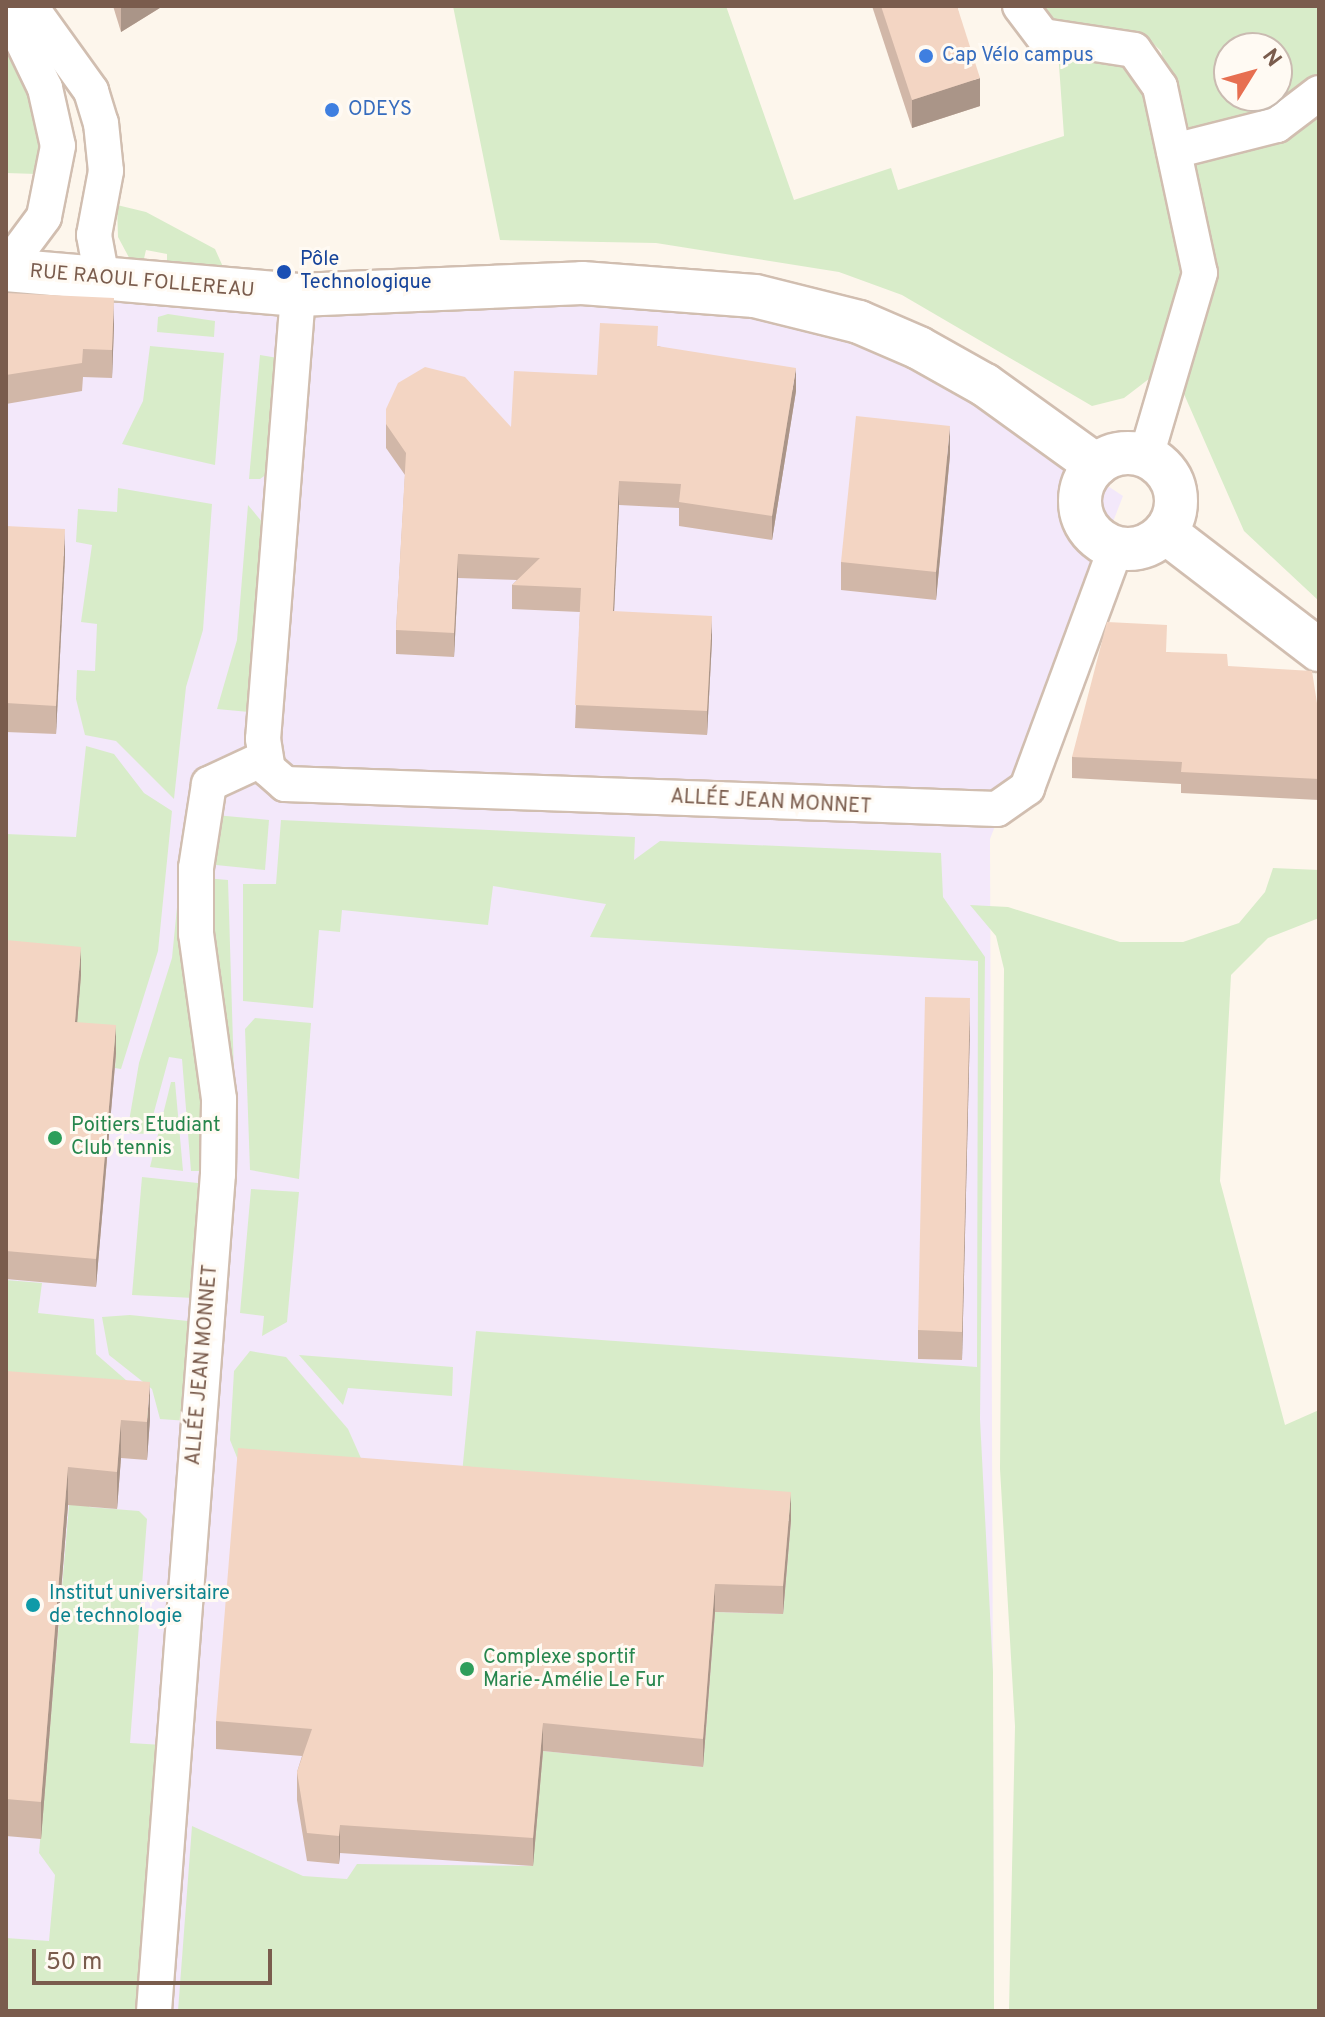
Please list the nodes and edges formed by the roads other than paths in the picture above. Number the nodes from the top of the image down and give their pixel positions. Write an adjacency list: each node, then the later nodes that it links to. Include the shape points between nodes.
1 (30, 6): 7 (street, via 91,91 101,123 106,171 94,235)
2 (1020, 6): 5 (street, via 1043,36 1134,50 1160,87)
3 (6, 7): 6 (street, via 45,88 58,146 44,217)
4 (1319, 93): 5 (street, via 1277,125)
5 (1174, 151): 9 (street, via 1200,273)
6 (6, 269): 7 (street, RUE RAOUL FOLLEREAU)
7 (102, 278): 8 (street, RUE RAOUL FOLLEREAU)
8 (298, 295): 10 (street, RUE RAOUL FOLLEREAU, via 642,283 806,306 932,356); 14 (street, via 264,675)
9 (1146, 456): 10 (street, via 1122,453); 11 (street, via 1174,485 1176,510)
10 (1096, 465): 12 (street, via 1082,487 1081,509 1089,529)
11 (1165, 532): 12 (street, via 1143,547); 13 (street)
12 (1116, 547): 14 (street, ALLÉE JEAN MONNET, via 1027,788 989,812 292,785 278,782)
13 (1319, 650)
14 (265, 758): 15 (street, ALLÉE JEAN MONNET, via 209,784 196,868 196,934 219,1099 218,1174)
15 (154, 2011)

